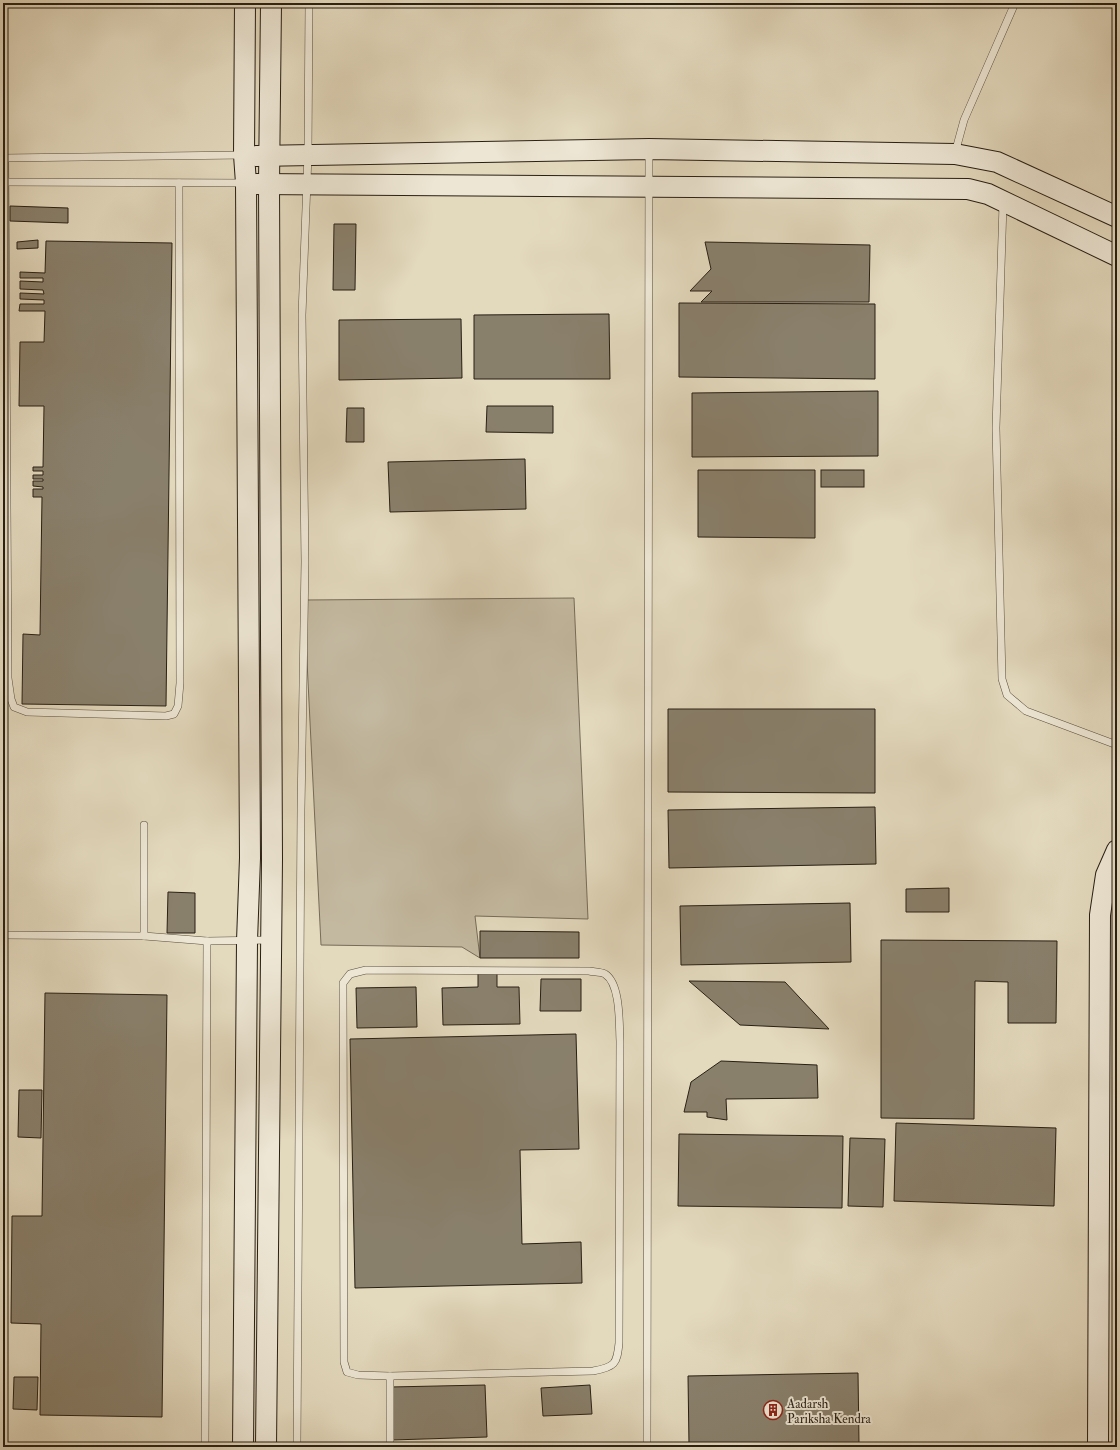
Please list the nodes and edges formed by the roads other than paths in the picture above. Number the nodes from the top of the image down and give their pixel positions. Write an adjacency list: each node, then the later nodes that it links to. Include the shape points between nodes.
1 (245, 3): 8 (street)
2 (271, 3): 9 (street)
3 (309, 3): 6 (lane)
4 (1015, 3): 7 (lane, via 964,120)
5 (649, 149): 6 (street); 7 (street); 16 (lane)
6 (308, 154): 9 (street); 15 (lane)
7 (955, 154): 18 (street, via 997,162)
8 (244, 155): 9 (street); 10 (lane); 13 (street)
9 (270, 156): 14 (street)
10 (4, 158): 11 (lane)
11 (4, 182): 12 (lane); 20 (lane)
12 (178, 183): 13 (lane); 20 (lane, via 178,706 174,714 166,716 27,712 14,707)
13 (246, 183): 14 (street); 28 (street, via 250,858)
14 (269, 184): 15 (street); 26 (street)
15 (307, 184): 16 (street); 33 (lane, via 302,315 305,562)
16 (649, 186): 17 (street, via 968,189 988,194); 35 (lane)
17 (1003, 202): 19 (street); 21 (lane, via 996,428 1002,679 1007,695 1026,711)
18 (1117, 217)
19 (1117, 256)
20 (5, 678)
21 (1117, 745)
22 (144, 825): 25 (lane)
23 (1117, 850): 36 (street, via 1106,875 1100,915)
24 (3, 935): 25 (lane)
25 (144, 936): 27 (lane)
26 (271, 940): 28 (lane); 32 (street)
27 (207, 941): 28 (lane); 30 (lane)
28 (247, 941): 31 (street)
29 (390, 1376): 29 (lane, via 593,1371 609,1368 617,1360 620,1343 620,1041 618,1003 613,984 605,974 589,971 366,970 350,974 343,983 344,1362 347,1372); 34 (lane)
30 (205, 1447)
31 (243, 1447)
32 (266, 1447)
33 (297, 1447)
34 (390, 1447)
35 (647, 1447)
36 (1098, 1447)

